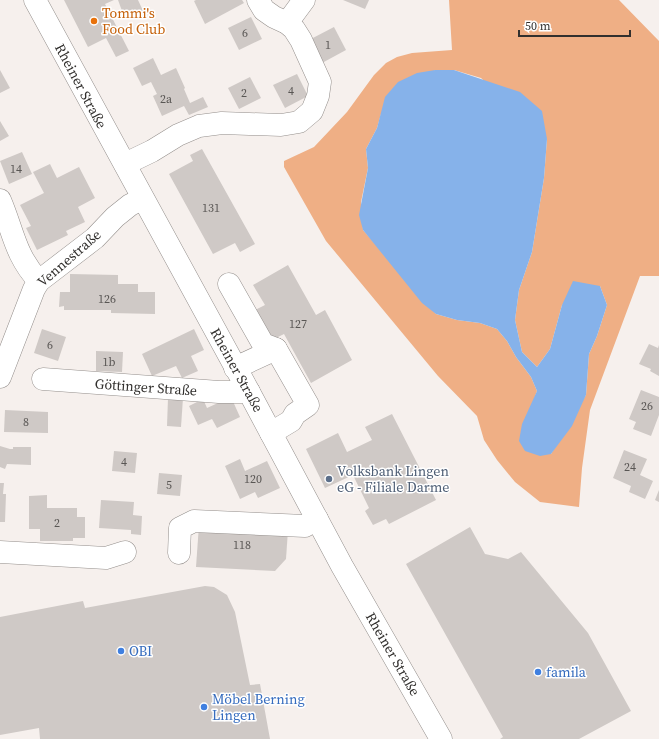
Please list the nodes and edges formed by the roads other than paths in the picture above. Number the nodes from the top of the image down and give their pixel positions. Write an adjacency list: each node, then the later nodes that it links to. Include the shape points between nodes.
1 (35, 0): 5 (street, Rheiner Straße)
2 (258, 0): 4 (street, via 264,10)
3 (304, 0): 4 (street)
4 (287, 23): 5 (street, via 301,40 320,82 312,111 299,122 281,125 222,123 199,126)
5 (125, 164): 6 (street, Rheiner Straße)
6 (142, 199): 8 (street, Vennestraße, via 125,209 94,238); 11 (street, Rheiner Straße)
7 (0, 200): 8 (street, via 20,255)
8 (39, 281): 12 (street, Vennestraße)
9 (229, 284): 10 (street, via 263,344)
10 (276, 349): 11 (street); 15 (street, via 308,404 290,421)
11 (235, 368): 14 (street, Rheiner Straße)
12 (0, 377)
13 (43, 379): 14 (street, Göttinger Straße)
14 (249, 392): 15 (street, Rheiner Straße)
15 (271, 433): 16 (street, Rheiner Straße)
16 (317, 519): 19 (street, via 305,526 194,521 180,528); 20 (street, Rheiner Straße)
17 (0, 552): 18 (street, via 106,558)
18 (125, 552)
19 (178, 553)
20 (441, 739)

